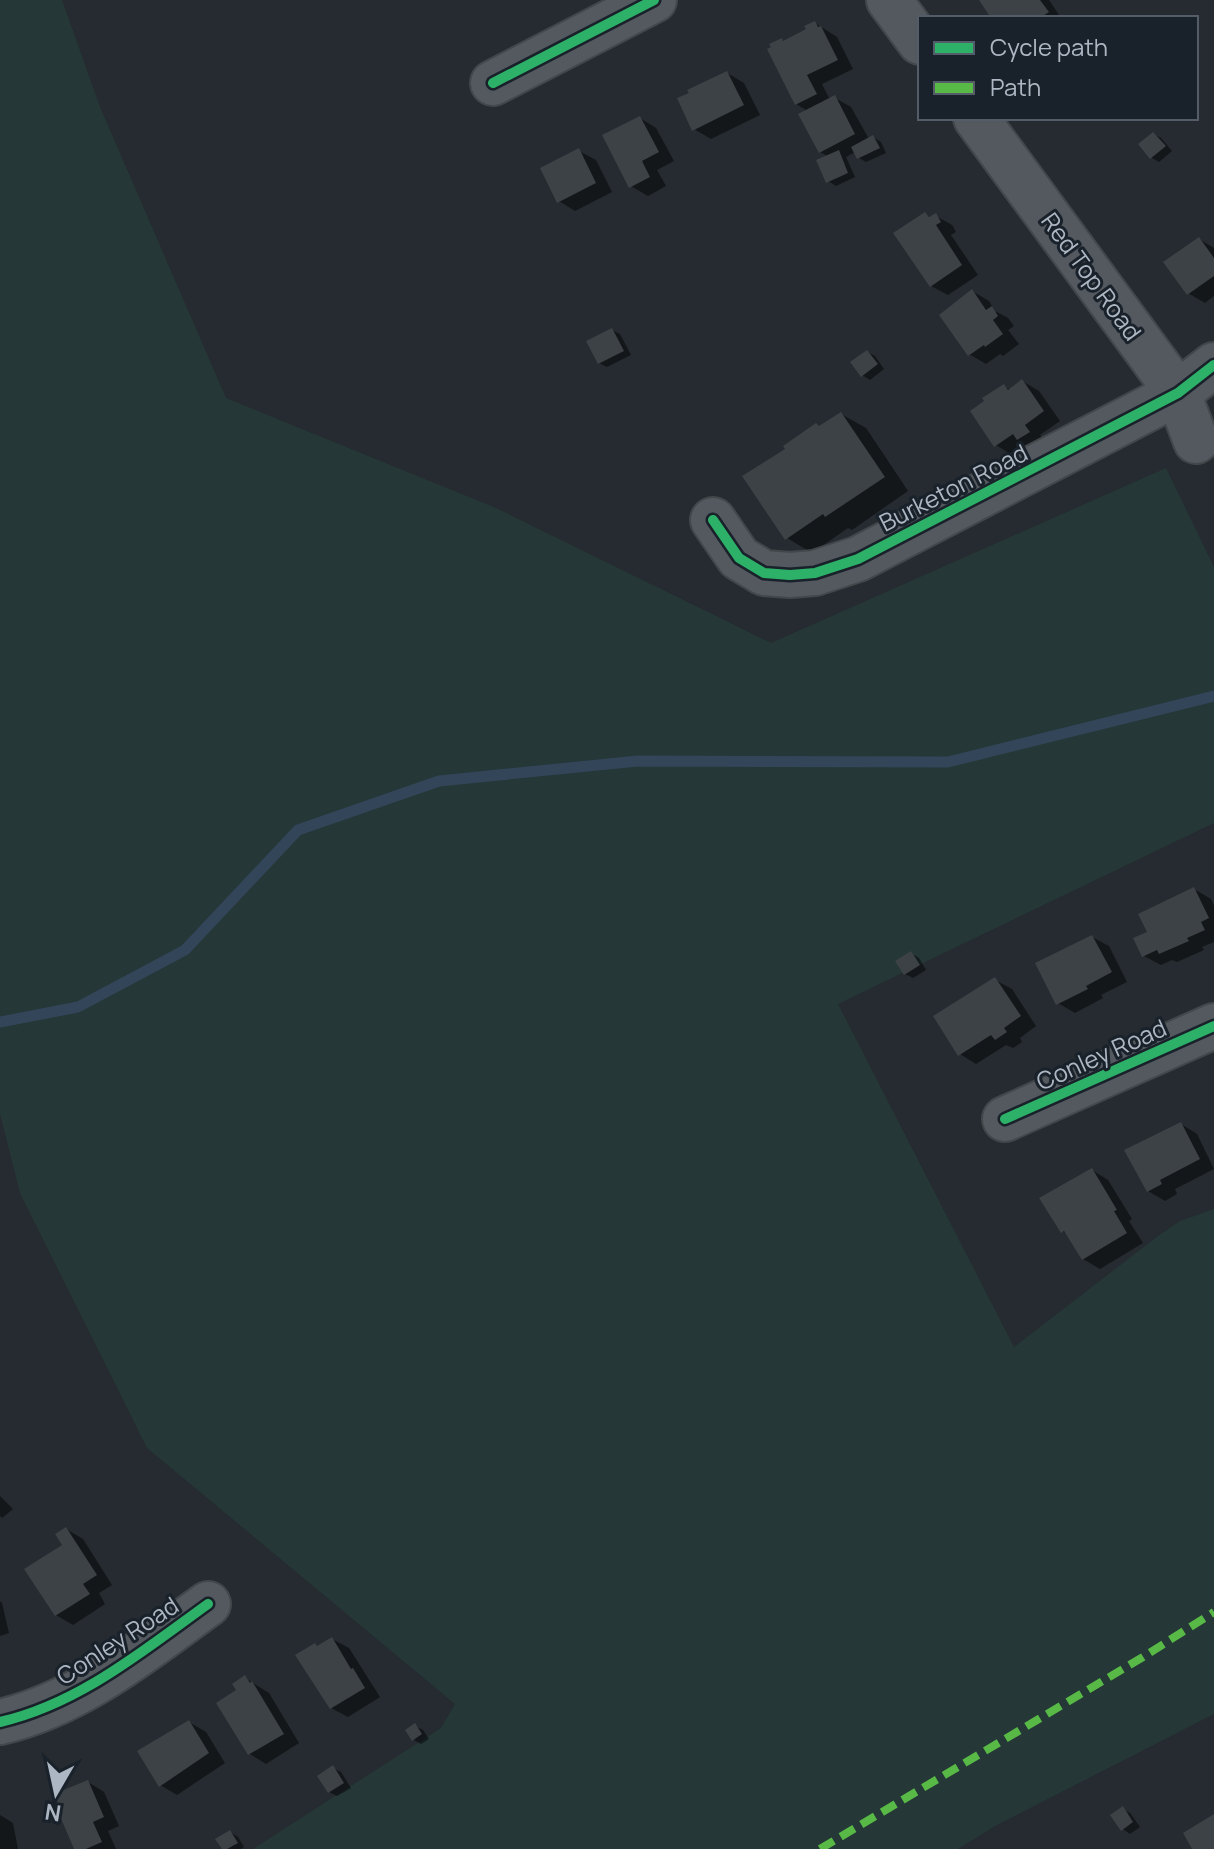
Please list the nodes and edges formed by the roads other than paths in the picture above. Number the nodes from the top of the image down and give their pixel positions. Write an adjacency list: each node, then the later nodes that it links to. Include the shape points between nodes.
1 (654, 0): 4 (street)
2 (889, 0): 3 (street)
3 (918, 39)
4 (493, 83)
5 (977, 120): 7 (street, Red Top Road)
6 (1214, 365): 7 (street, Burketon Road)
7 (1178, 393): 8 (street, Red Top Road); 9 (street, Burketon Road, via 836,568 764,573 739,558)
8 (1196, 441)
9 (713, 520)
10 (1214, 1026): 11 (street, Conley Road)
11 (1005, 1119)
12 (208, 1604): 13 (street, Conley Road, via 67,1698)
13 (0, 1722)

